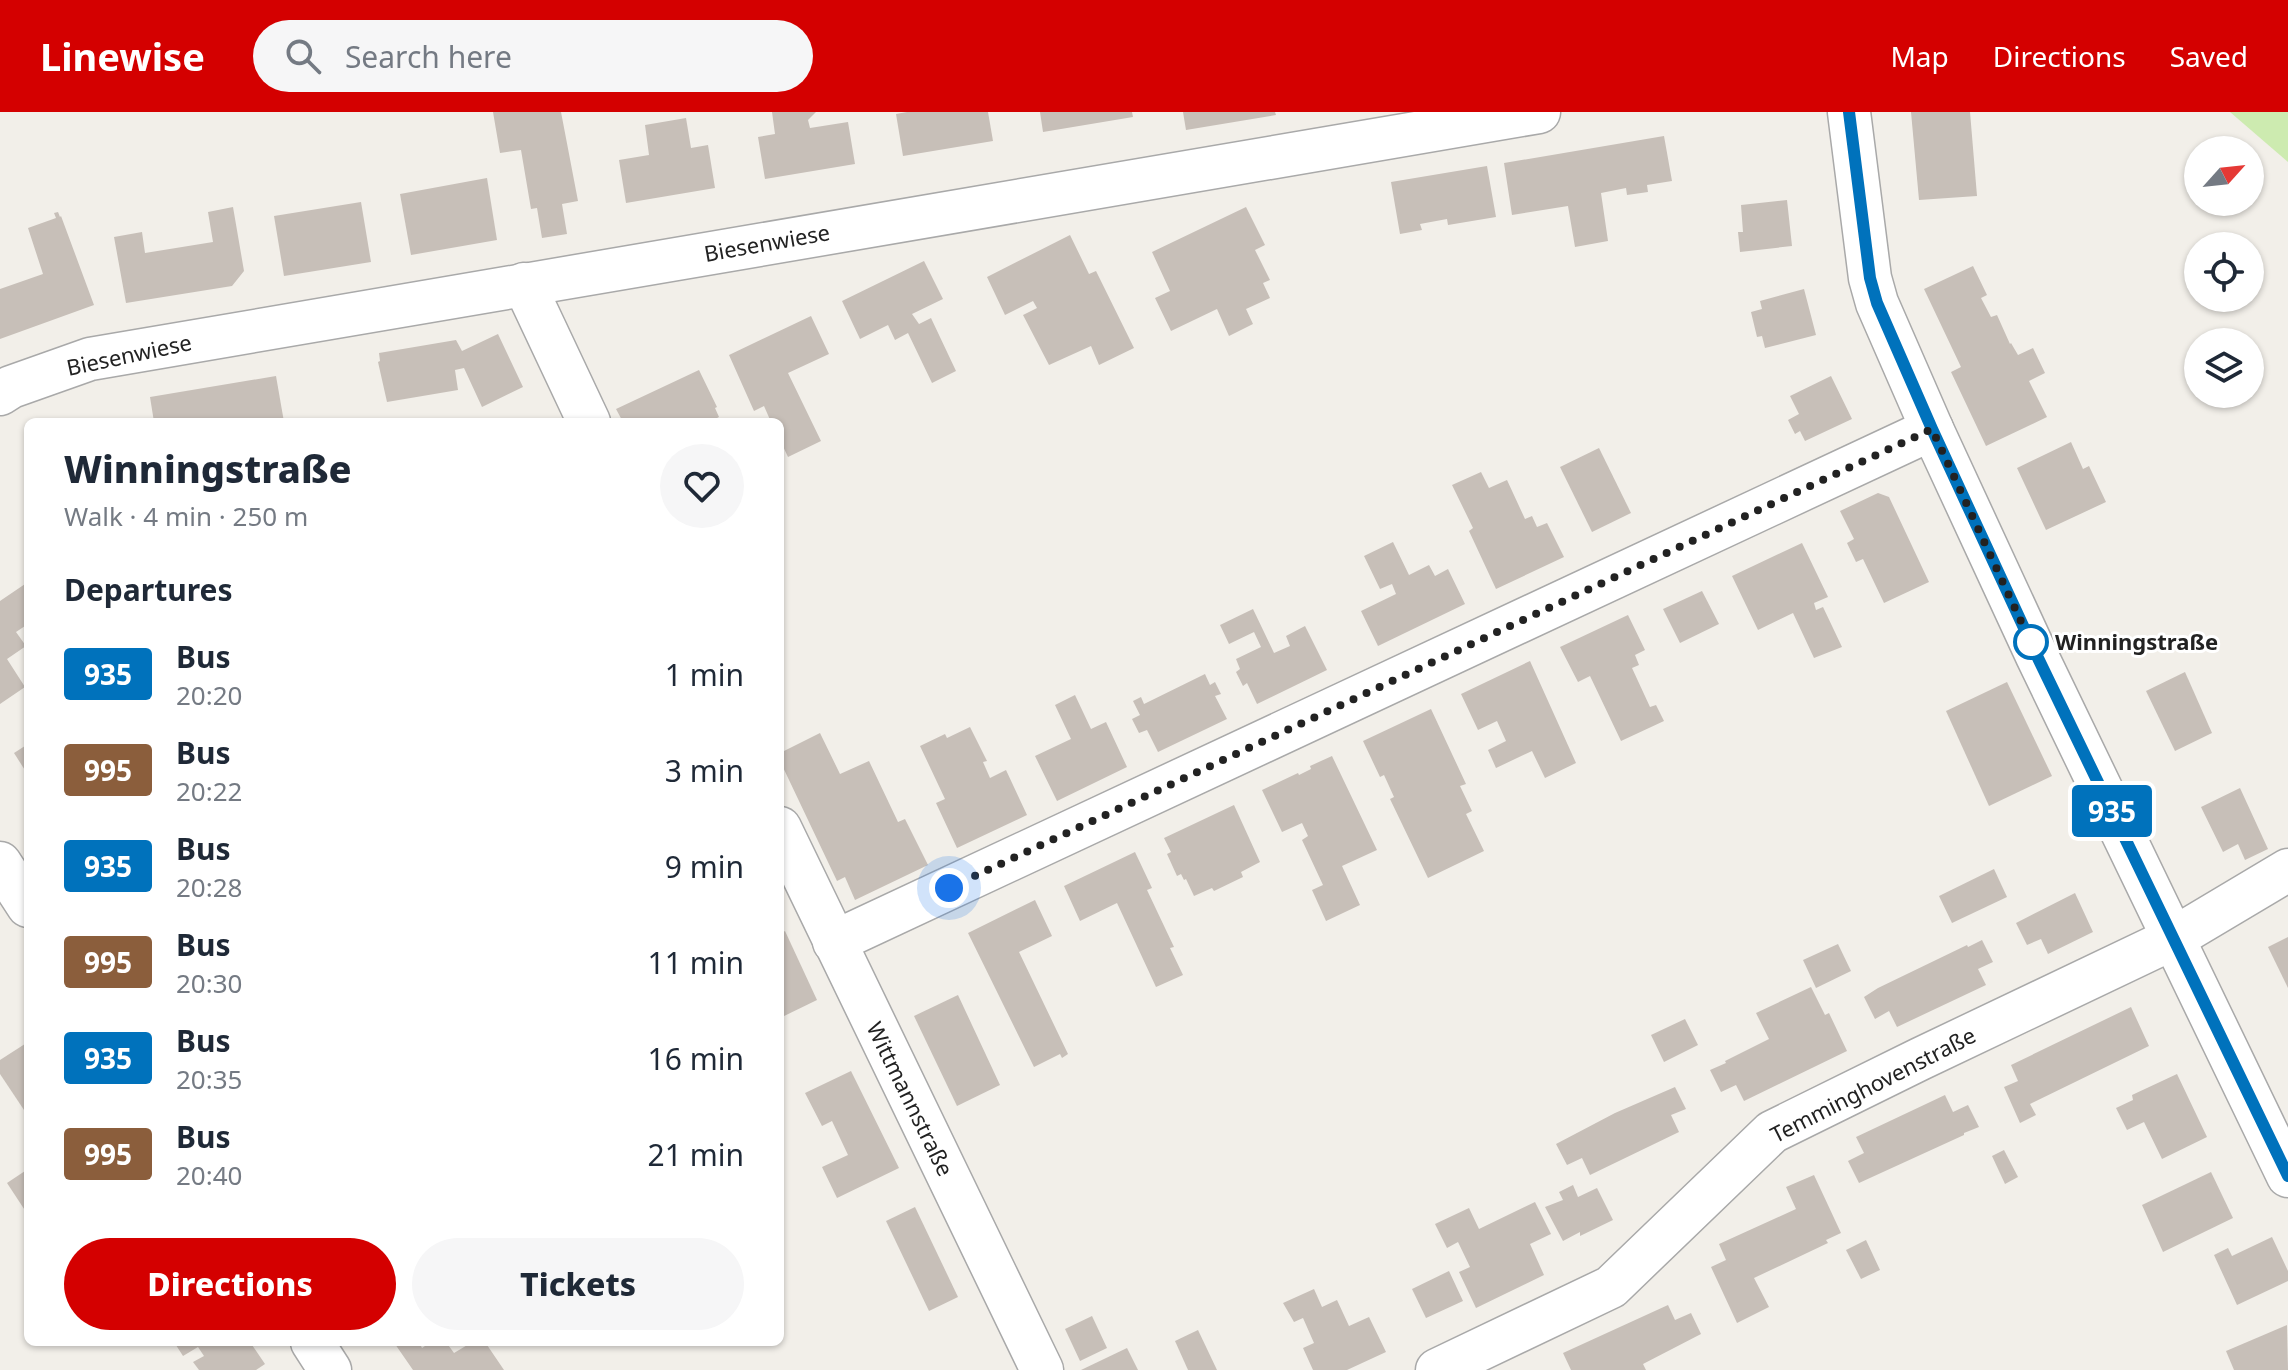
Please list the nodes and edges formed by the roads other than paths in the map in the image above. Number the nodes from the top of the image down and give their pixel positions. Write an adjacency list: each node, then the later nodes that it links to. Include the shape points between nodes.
1 (1539, 112): 3 (street, Biesenwiese)
2 (1849, 112): 6 (street, via 1870,278)
3 (524, 284): 4 (street, Biesenwiese, via 90,359); 5 (street)
4 (0, 394)
5 (587, 418)
6 (1932, 429): 11 (street); 12 (street)
7 (784, 836): 12 (street, Wittmannstraße)
8 (0, 863): 10 (street)
9 (2288, 870): 11 (street, Temminghovenstraße)
10 (24, 900)
11 (2174, 938): 13 (street); 17 (street, Temminghovenstraße, via 1772,1132 1611,1287)
12 (834, 942): 16 (street, Wittmannstraße)
13 (2288, 1176)
14 (315, 1346): 15 (street)
15 (330, 1370)
16 (1042, 1370)
17 (1437, 1370)

